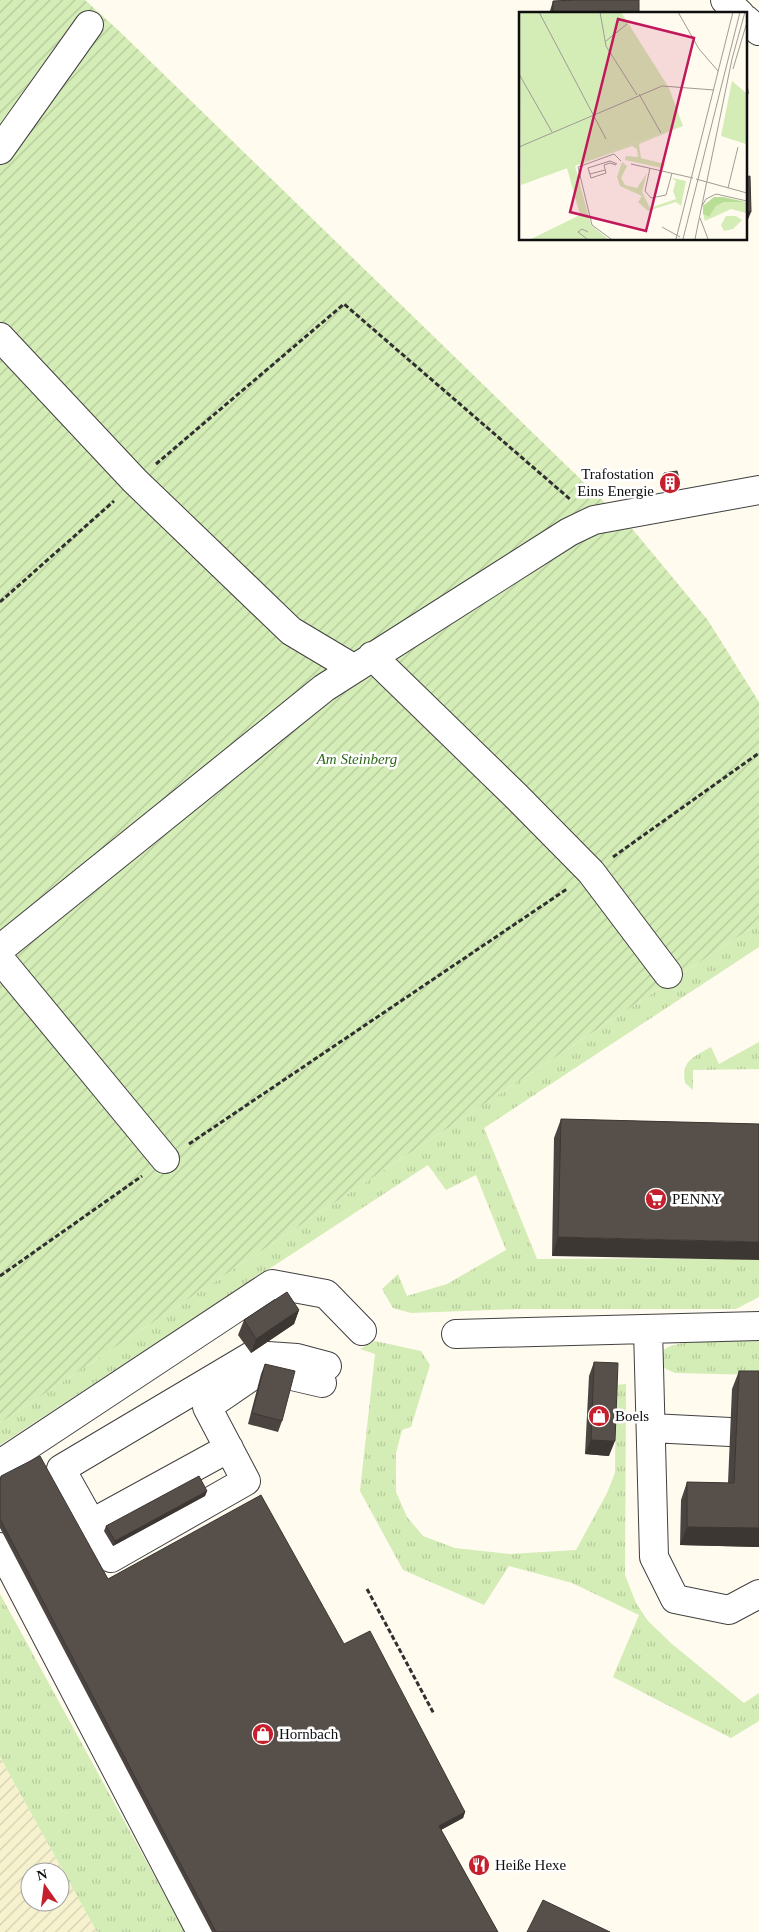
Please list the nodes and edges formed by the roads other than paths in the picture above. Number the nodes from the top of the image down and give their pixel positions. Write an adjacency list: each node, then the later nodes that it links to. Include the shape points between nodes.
1 (725, 0): 2 (street)
2 (738, 12)
3 (746, 19): 5 (street)
4 (89, 25): 6 (street)
5 (759, 31)
6 (0, 150)
7 (0, 337): 9 (street, via 135,481 291,631)
8 (759, 490): 9 (street, via 594,520 569,532)
9 (362, 662): 10 (street, via 324,688); 12 (street, via 516,796 591,872)
10 (0, 949)
11 (0, 958): 13 (street)
12 (668, 974)
13 (165, 1159)
14 (759, 1326): 15 (street)
15 (648, 1329): 17 (street); 20 (street)
16 (362, 1331): 23 (street, via 326,1294 272,1284)
17 (456, 1334)
18 (257, 1362): 19 (street); 22 (street, via 207,1407); 24 (street, via 62,1469)
19 (324, 1374)
20 (651, 1428): 21 (street); 26 (street, via 654,1557 675,1599 729,1610)
21 (730, 1432)
22 (229, 1448): 24 (street); 24 (street, via 246,1481 111,1558)
23 (0, 1464)
24 (92, 1523)
25 (0, 1547): 27 (street)
26 (759, 1594)
27 (201, 1932)

